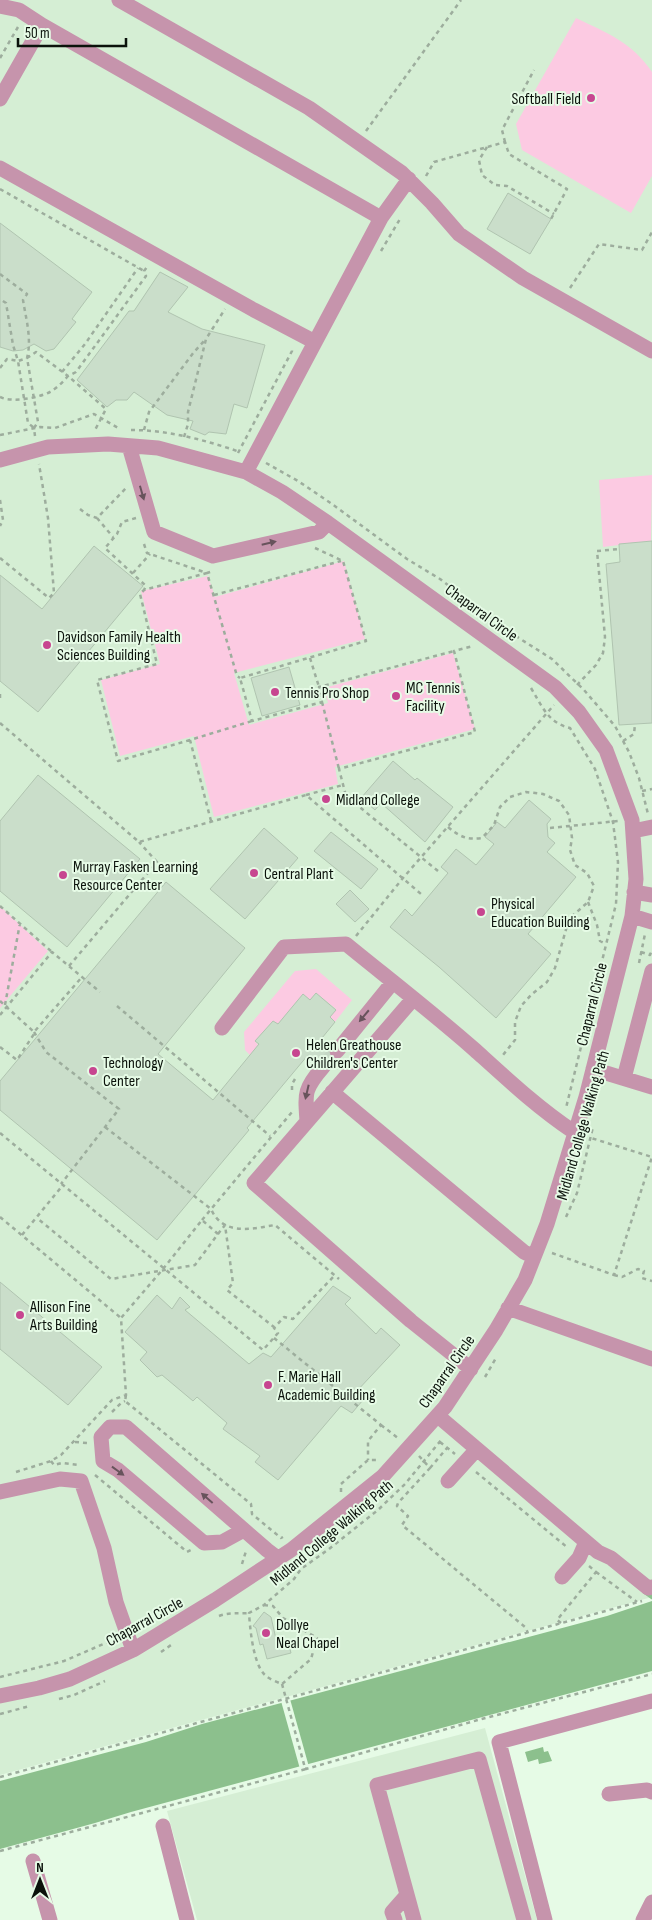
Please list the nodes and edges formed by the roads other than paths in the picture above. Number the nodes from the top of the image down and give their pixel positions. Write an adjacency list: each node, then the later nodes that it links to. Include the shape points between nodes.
1 (119, 0): 6 (street, via 309,108)
2 (0, 6): 3 (street, via 19,10)
3 (42, 24): 4 (street); 7 (street)
4 (0, 99)
5 (0, 168): 8 (street)
6 (413, 184): 7 (street); 9 (street, via 459,234 522,278)
7 (381, 218): 8 (street)
8 (315, 342): 12 (street)
9 (652, 351)
10 (129, 446): 11 (street, Chaparral Circle, via 48,447); 12 (street, Chaparral Circle, via 158,448); 13 (street, one-way to 13, via 154,532 213,556 319,532)
11 (0, 460)
12 (239, 470): 13 (street, Chaparral Circle, via 282,492)
13 (328, 523): 14 (street, Chaparral Circle, via 564,695 606,750)
14 (633, 825): 15 (street); 16 (street, Chaparral Circle)
15 (652, 827)
16 (634, 892): 17 (street); 18 (street, Chaparral Circle)
17 (652, 895)
18 (632, 916): 19 (street); 26 (street, Chaparral Circle)
19 (650, 922)
20 (644, 971): 27 (street)
21 (393, 982): 22 (street); 23 (street, via 346,944 284,947); 24 (street, one-way to 24)
22 (413, 999): 29 (street); 31 (street, via 508,1082)
23 (222, 1028)
24 (337, 1051)
25 (322, 1067): 30 (street, one-way to 30, via 305,1094)
26 (593, 1069): 27 (street); 31 (street, Chaparral Circle)
27 (624, 1078): 28 (street)
28 (652, 1087)
29 (332, 1092): 30 (street); 32 (street, via 524,1252)
30 (307, 1121): 35 (street, via 254,1183)
31 (569, 1128): 32 (street, Chaparral Circle)
32 (541, 1259): 33 (street, Chaparral Circle)
33 (508, 1308): 34 (street); 35 (street, Chaparral Circle)
34 (652, 1359)
35 (470, 1369): 36 (street, Chaparral Circle)
36 (438, 1416): 37 (street); 42 (street, Chaparral Circle, via 384,1476)
37 (477, 1449): 38 (street); 41 (street)
38 (448, 1481)
39 (0, 1492): 45 (street, via 60,1479 81,1481)
40 (244, 1530): 40 (street, one-way to 40, via 126,1427 110,1427 101,1437 103,1461 204,1543 222,1542); 42 (street)
41 (586, 1542): 43 (street, via 579,1558); 44 (street, via 648,1588)
42 (279, 1559): 45 (street, Chaparral Circle)
43 (562, 1576)
44 (648, 1594)
45 (133, 1650): 46 (street, Chaparral Circle, via 70,1679)
46 (0, 1696)
47 (652, 1701): 59 (street, via 499,1742)
48 (652, 1792): 49 (street)
49 (609, 1794)
50 (163, 1826): 55 (street)
51 (33, 1861): 54 (street)
52 (407, 1895): 56 (street, via 392,1912); 57 (street); 58 (street, via 376,1785 479,1759)
53 (652, 1902): 60 (street)
54 (50, 1920)
55 (187, 1920)
56 (395, 1920)
57 (414, 1920)
58 (524, 1920)
59 (545, 1920)
60 (643, 1920)

